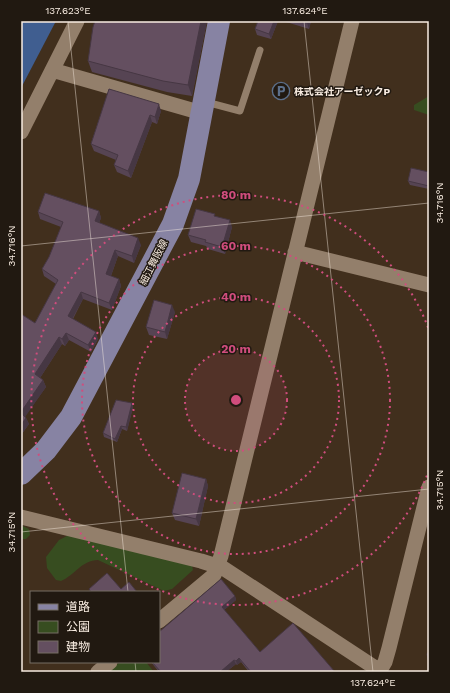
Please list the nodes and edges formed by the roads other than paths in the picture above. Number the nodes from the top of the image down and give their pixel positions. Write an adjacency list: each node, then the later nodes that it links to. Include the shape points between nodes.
1 (77, 21): 5 (street)
2 (219, 21): 6 (main road, 細江舞阪線)
3 (352, 21): 8 (street)
4 (260, 50): 6 (lane, via 240,111)
5 (52, 70): 6 (street); 7 (street)
6 (203, 107): 10 (main road, 細江舞阪線, via 185,194 165,240 71,417 46,450)
7 (21, 132)
8 (295, 252): 9 (street); 13 (street)
9 (429, 285)
10 (21, 474)
11 (429, 487): 16 (street, via 389,648)
12 (21, 517): 13 (street)
13 (217, 566): 14 (street, via 214,575); 16 (street)
14 (160, 620)
15 (109, 663): 17 (street)
16 (380, 671)
17 (98, 672)

